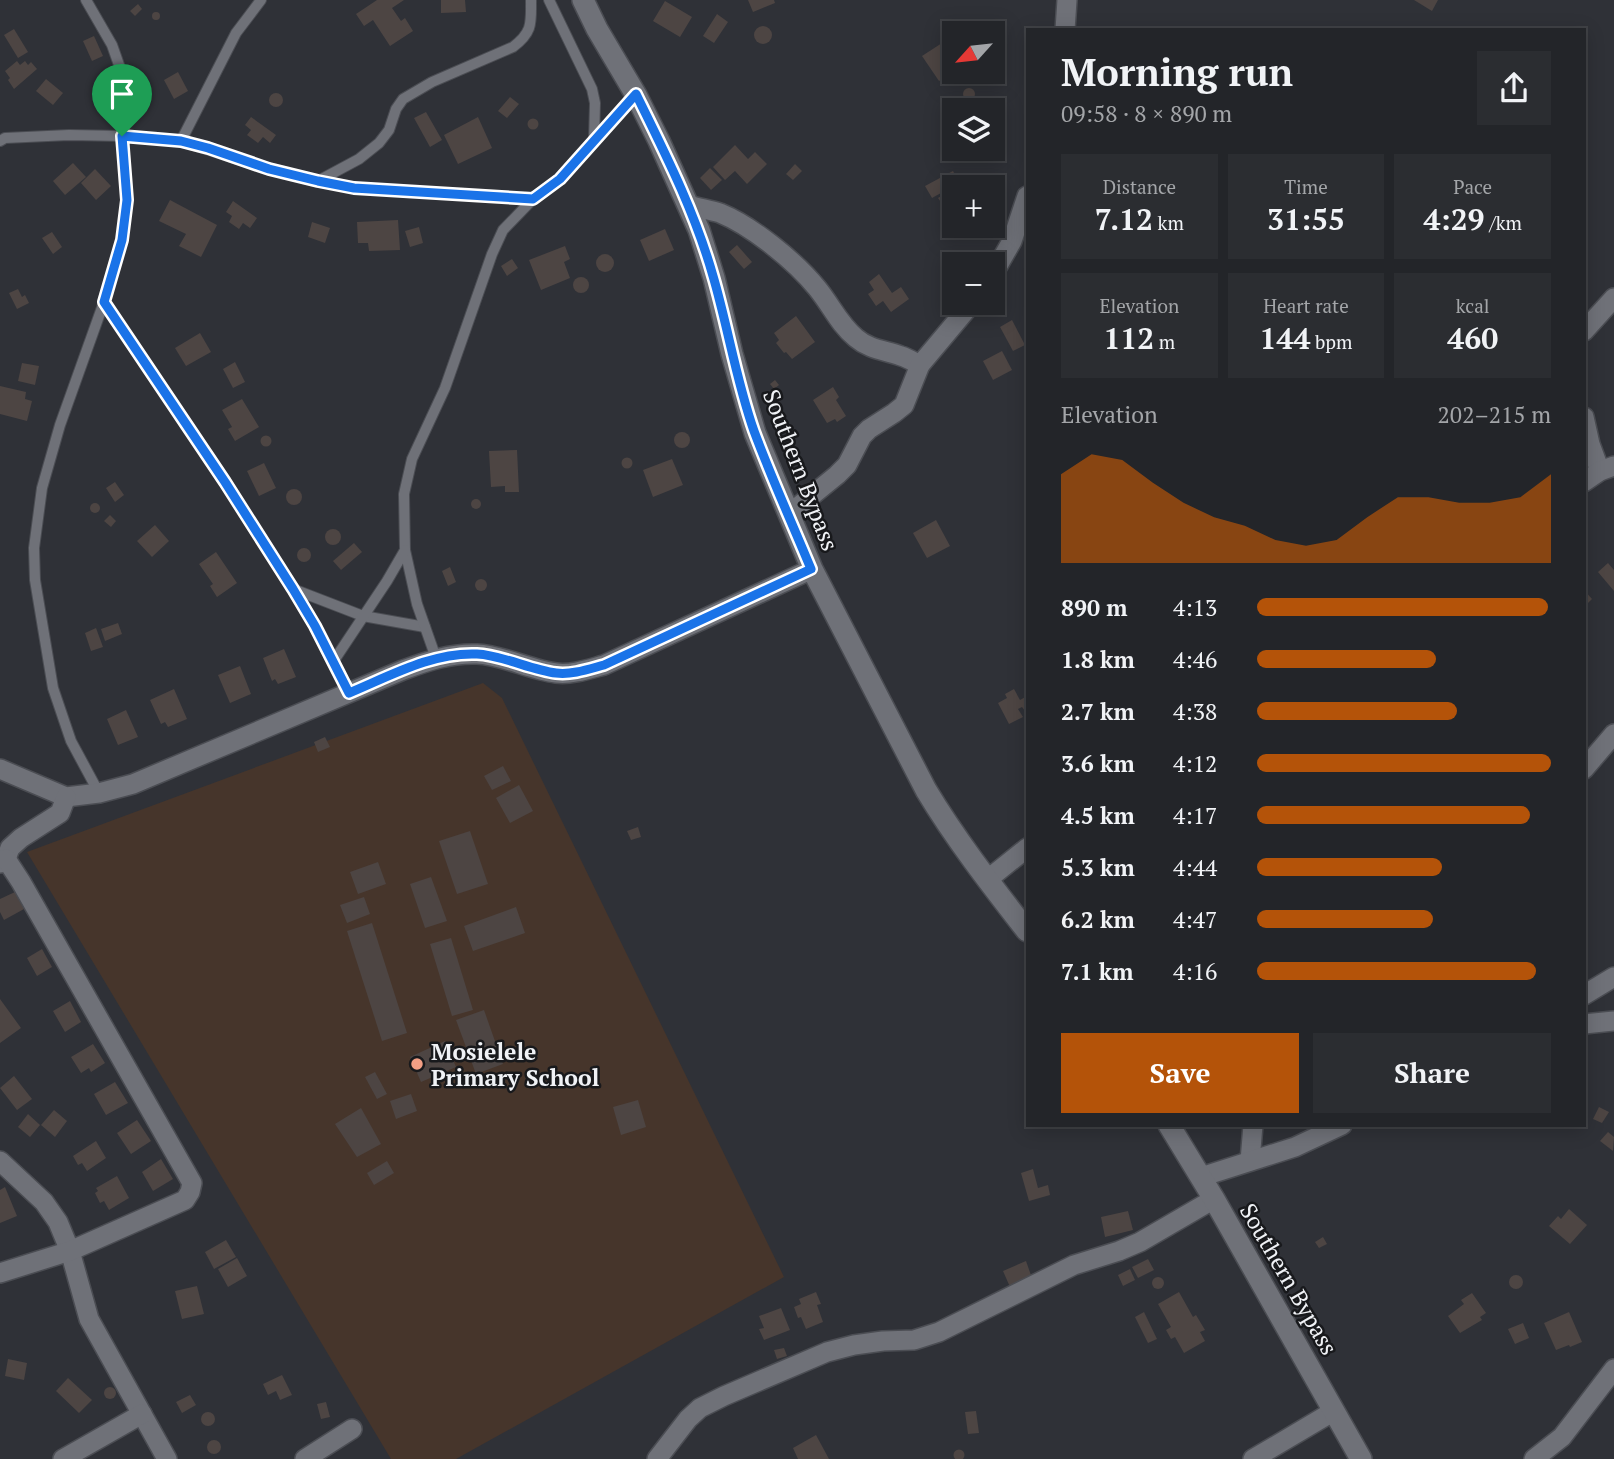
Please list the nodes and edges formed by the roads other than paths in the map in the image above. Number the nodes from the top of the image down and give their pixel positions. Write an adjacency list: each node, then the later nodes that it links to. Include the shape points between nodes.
1 (86, 0): 9 (lane, via 112,45 125,82)
2 (261, 0): 12 (lane, via 236,33)
3 (531, 0): 13 (lane, via 530,30 525,38 404,99 379,143)
4 (550, 0): 10 (lane, via 592,89)
5 (583, 0): 8 (street, Southern Bypass)
6 (1067, 0): 7 (street)
7 (1065, 28)
8 (636, 94): 10 (lane); 16 (street, Southern Bypass)
9 (122, 136): 11 (lane, via 56,135); 12 (lane); 19 (lane, via 127,200 122,240)
10 (594, 140): 14 (lane, via 560,179)
11 (0, 141)
12 (181, 141): 13 (lane)
13 (318, 181): 14 (lane, via 373,190)
14 (533, 199): 27 (lane, via 503,230 445,388 412,459 404,494)
15 (1026, 199): 17 (street)
16 (689, 205): 22 (street, via 747,227 817,288 855,338); 26 (street, Southern Bypass, via 714,278 755,433)
17 (1005, 254)
18 (1614, 298): 21 (street)
19 (104, 302): 29 (lane); 38 (lane, via 42,488 34,548 53,688 71,741)
20 (962, 315): 22 (street)
21 (1586, 329)
22 (920, 365): 26 (street, via 904,405 869,429 847,465)
23 (1586, 426): 24 (street, via 1590,444)
24 (1607, 468): 25 (street)
25 (1586, 481)
26 (789, 514): 28 (street, Southern Bypass)
27 (405, 550): 30 (lane); 31 (lane)
28 (811, 569): 32 (street, via 604,665 577,672 557,673 481,654); 42 (street, Southern Bypass, via 926,790)
29 (293, 589): 30 (lane); 33 (lane)
30 (363, 616): 31 (lane); 33 (lane)
31 (425, 627): 32 (lane)
32 (436, 658): 34 (street)
33 (333, 662): 34 (lane)
34 (349, 693): 38 (street, via 133,784)
35 (1614, 734): 36 (street)
36 (1586, 767)
37 (0, 769): 39 (street)
38 (99, 793): 39 (street)
39 (66, 797): 41 (street, via 60,813 21,838)
40 (1026, 849): 42 (street)
41 (3, 861): 55 (street, via 21,882 192,1183 185,1200)
42 (987, 880): 43 (street, Southern Bypass)
43 (1026, 930)
44 (1614, 977): 45 (street)
45 (1586, 994)
46 (1614, 1021): 47 (street)
47 (1586, 1024)
48 (1170, 1127): 53 (street, Southern Bypass)
49 (1253, 1127): 52 (street)
50 (1338, 1127): 52 (street)
51 (0, 1161): 55 (street, via 44,1202)
52 (1250, 1161): 53 (street)
53 (1201, 1177): 54 (street, Southern Bypass)
54 (1214, 1199): 58 (street, Southern Bypass); 64 (street, via 1140,1242 1074,1265 939,1332 827,1352 724,1396 688,1419)
55 (70, 1251): 56 (street); 59 (street, via 89,1319)
56 (0, 1273)
57 (1614, 1369): 67 (street, via 1562,1437)
58 (1334, 1411): 65 (street); 66 (street, Southern Bypass)
59 (142, 1414): 61 (street); 62 (street)
60 (352, 1429): 63 (street)
61 (62, 1459)
62 (167, 1459)
63 (305, 1459)
64 (657, 1459)
65 (1253, 1459)
66 (1361, 1459)
67 (1534, 1459)

